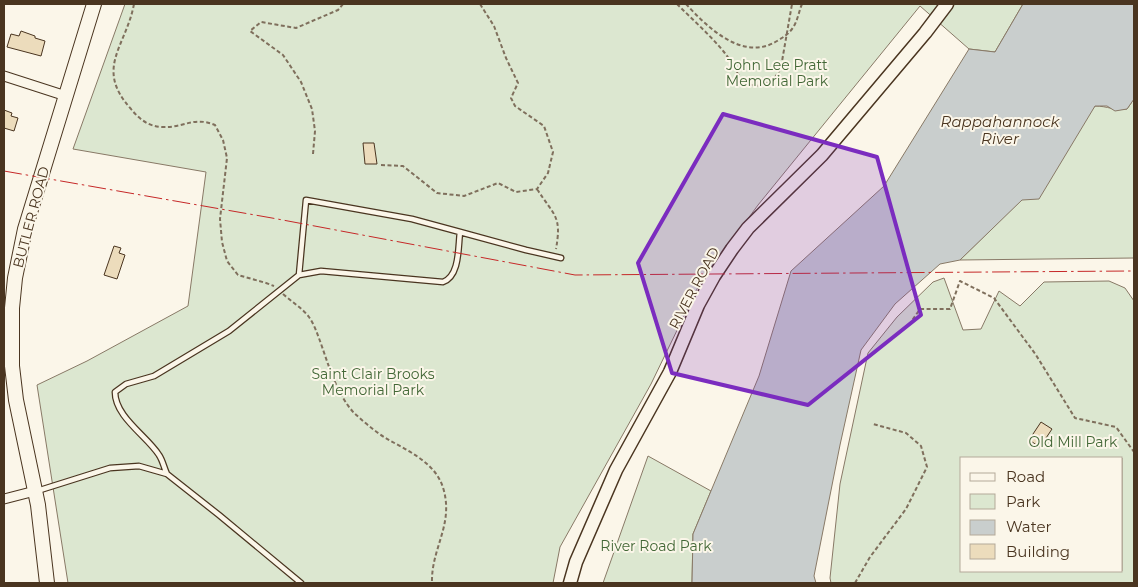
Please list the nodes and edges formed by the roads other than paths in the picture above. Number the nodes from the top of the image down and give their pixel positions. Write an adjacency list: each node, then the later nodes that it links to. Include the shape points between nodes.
1 (94, 4): 4 (main road, BUTLER ROAD)
2 (947, 4): 13 (street, RIVER ROAD, via 834,141 748,228 714,276 670,372 616,470)
3 (4, 76): 4 (street)
4 (66, 96): 9 (main road, BUTLER ROAD, via 25,228 12,308 12,366 16,400)
5 (460, 232): 6 (lane); 7 (lane, via 454,272 443,282 321,271); 7 (lane, via 412,219 306,200)
6 (561, 258)
7 (299, 275): 8 (lane, via 230,331 154,376 126,384 115,392 115,401 121,411 160,456)
8 (167, 474): 9 (lane, via 139,466 110,468); 12 (lane)
9 (35, 492): 10 (street); 11 (main road, BUTLER ROAD)
10 (4, 499)
11 (47, 583)
12 (301, 583)
13 (570, 583)

